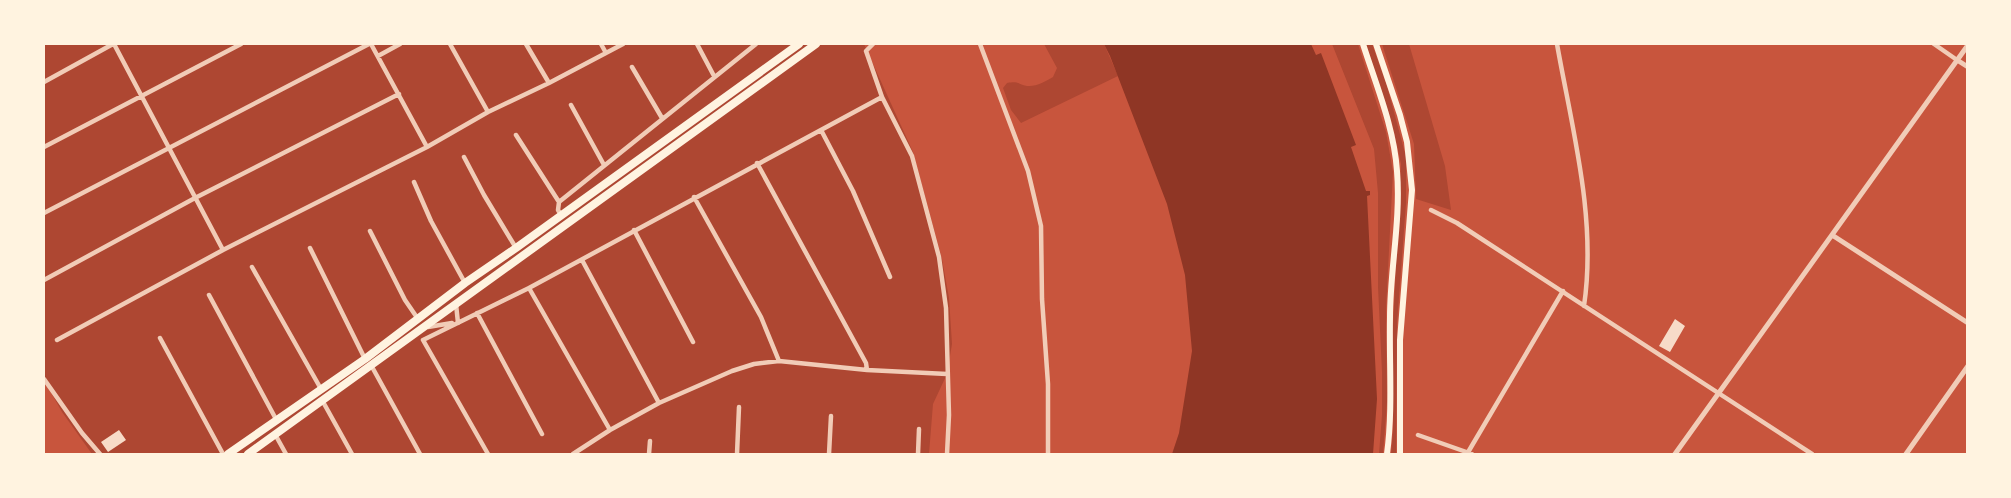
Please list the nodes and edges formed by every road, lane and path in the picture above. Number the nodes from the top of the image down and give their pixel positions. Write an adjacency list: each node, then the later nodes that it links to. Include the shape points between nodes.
1 (113, 44): 26 (street); 29 (street)
2 (241, 44): 29 (street)
3 (370, 44): 21 (street); 37 (street)
4 (400, 44): 21 (street)
5 (450, 44): 32 (street)
6 (526, 44): 27 (street)
7 (601, 44): 20 (street)
8 (623, 44): 20 (street)
9 (697, 44): 25 (street)
10 (756, 44): 25 (street)
11 (798, 44): 48 (highway)
12 (816, 44): 63 (highway)
13 (873, 44): 30 (street, via 866,51)
14 (980, 44): 106 (street, via 1028,171 1041,226)
15 (1363, 44): 107 (main road, via 1388,123 1397,172)
16 (1376, 44): 108 (main road, via 1407,142 1412,190 1400,340)
17 (1557, 44): 64 (street, via 1582,186 1589,276)
18 (1934, 44): 22 (street)
19 (1968, 45): 22 (street)
20 (606, 53): 27 (street)
21 (378, 56): 28 (street)
22 (1958, 60): 24 (street); 51 (street)
23 (632, 66): 33 (street)
24 (1968, 67)
25 (714, 76): 33 (street)
26 (44, 82)
27 (549, 83): 32 (street)
28 (399, 94): 38 (street); 44 (street)
29 (140, 96): 36 (street); 37 (street)
30 (882, 97): 34 (street); 77 (street, via 912,156 939,257 946,308)
31 (571, 105): 41 (street)
32 (488, 112): 38 (street)
33 (662, 118): 41 (street)
34 (821, 130): 40 (street); 57 (street, via 853,191)
35 (516, 135): 45 (street)
36 (44, 147)
37 (168, 147): 44 (street); 47 (street)
38 (427, 147): 54 (street)
39 (464, 157): 53 (street)
40 (758, 163): 43 (street); 76 (street)
41 (604, 165): 45 (street)
42 (414, 182): 59 (street)
43 (694, 197): 49 (street); 73 (street, via 761,317)
44 (195, 198): 54 (street); 58 (street)
45 (559, 202): 48 (street)
46 (1431, 210): 61 (street)
47 (44, 213)
48 (561, 215): 53 (highway)
49 (634, 230): 55 (street); 72 (street)
50 (370, 231): 66 (street)
51 (1832, 235): 68 (street); 80 (street)
52 (310, 248): 74 (street)
53 (516, 248): 59 (highway)
54 (223, 250): 71 (street)
55 (582, 260): 60 (street); 82 (street)
56 (252, 267): 79 (street)
57 (890, 277)
58 (44, 280)
59 (465, 283): 66 (highway)
60 (529, 288): 65 (street); 87 (street)
61 (1563, 291): 64 (street); 109 (street)
62 (209, 295): 85 (street)
63 (456, 304): 67 (street); 69 (highway)
64 (1584, 306): 80 (street)
65 (477, 313): 67 (street); 88 (street)
66 (418, 319): 74 (highway)
67 (458, 323): 69 (street); 99 (street, via 423,340)
68 (1968, 323)
69 (422, 328): 74 (highway)
70 (160, 338): 93 (street)
71 (57, 340)
72 (693, 342)
73 (779, 361): 76 (street); 82 (street, via 732,371)
74 (368, 362): 79 (highway); 81 (highway); 98 (street)
75 (1968, 366): 112 (street)
76 (867, 370): 77 (street)
77 (947, 372): 105 (street)
78 (44, 379): 92 (street)
79 (321, 389): 85 (highway)
80 (1718, 394): 110 (street); 111 (street)
81 (322, 400): 90 (highway); 97 (street)
82 (659, 403): 87 (street)
83 (740, 407): 102 (street)
84 (831, 416): 103 (street)
85 (277, 421): 94 (highway)
86 (919, 429): 104 (street)
87 (610, 430): 100 (street)
88 (542, 434)
89 (1418, 435): 109 (street)
90 (276, 436): 95 (highway); 96 (street)
91 (650, 441): 101 (street)
92 (100, 454)
93 (223, 454)
94 (228, 454)
95 (248, 454)
96 (286, 454)
97 (352, 454)
98 (420, 454)
99 (488, 454)
100 (573, 454)
101 (649, 454)
102 (737, 454)
103 (829, 454)
104 (918, 454)
105 (947, 454)
106 (1047, 454)
107 (1387, 454)
108 (1400, 454)
109 (1469, 454)
110 (1676, 454)
111 (1812, 454)
112 (1906, 454)

